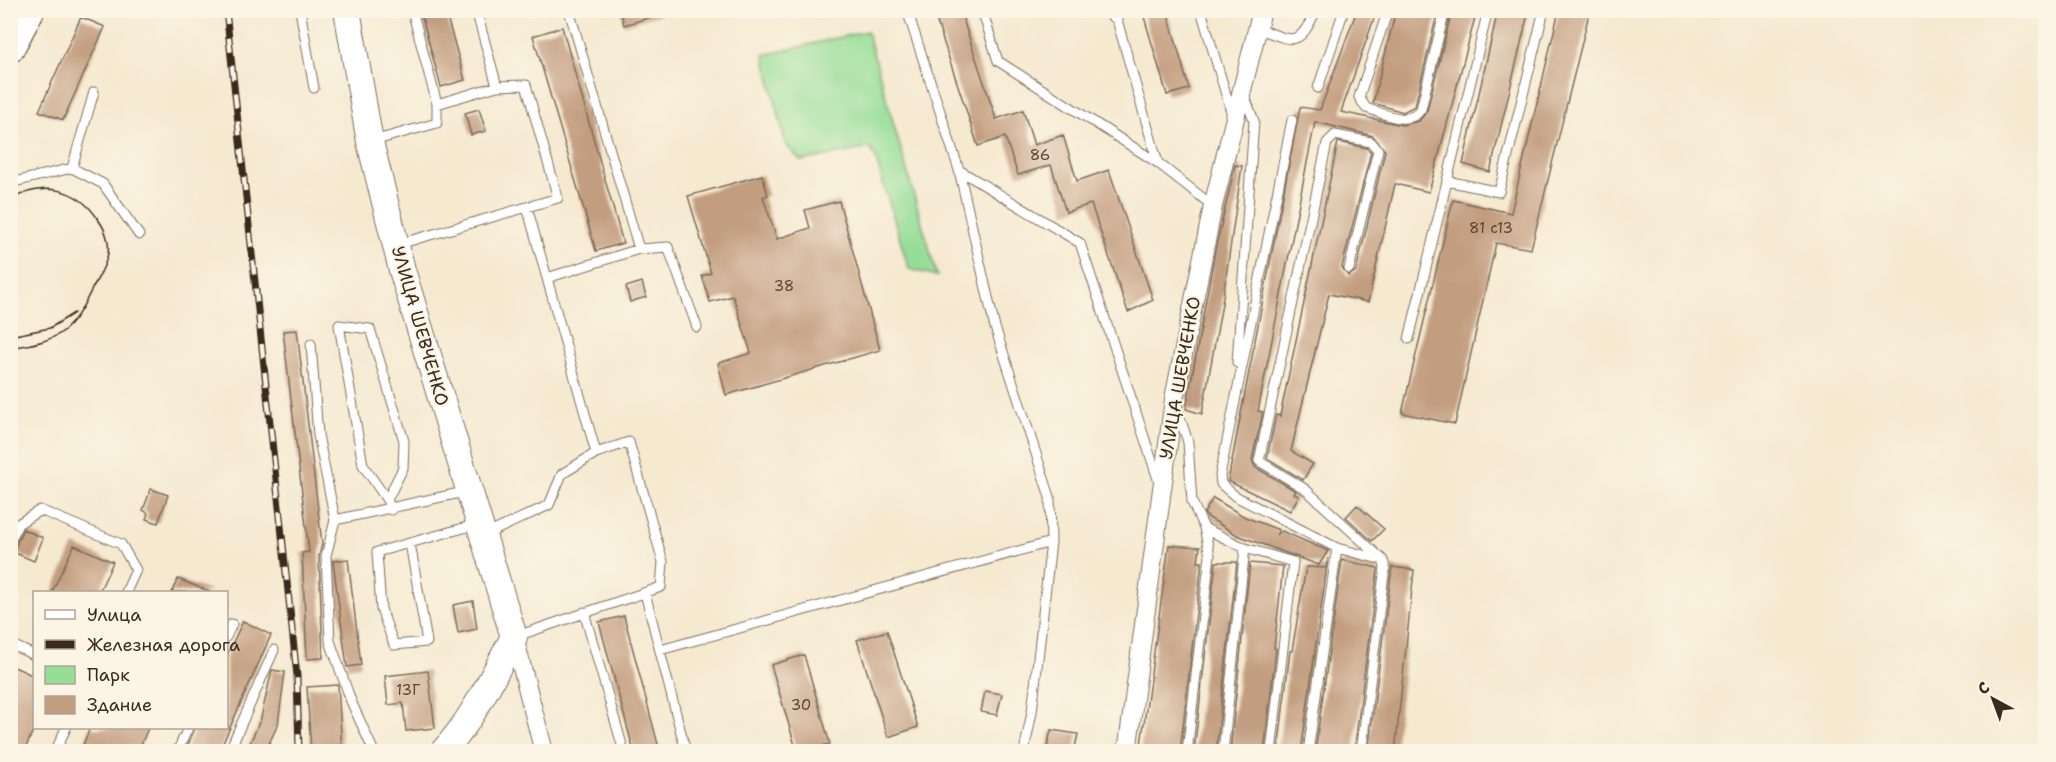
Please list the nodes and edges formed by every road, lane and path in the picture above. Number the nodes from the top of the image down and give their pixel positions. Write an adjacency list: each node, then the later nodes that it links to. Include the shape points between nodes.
1 (30, 10): 18 (main road)
2 (300, 10): 20 (lane)
3 (347, 10): 27 (street, УЛИЦА ШЕВЧЕНКО)
4 (412, 10): 24 (lane)
5 (476, 10): 19 (lane)
6 (569, 10): 37 (lane)
7 (907, 10): 30 (lane)
8 (982, 10): 28 (lane, via 998,61)
9 (1104, 10): 28 (lane, via 1116,20)
10 (1202, 10): 25 (lane)
11 (1316, 10): 17 (lane, via 1306,32 1296,39 1281,38)
12 (1344, 10): 21 (lane)
13 (1388, 10): 14 (lane, via 1359,97 1365,108 1405,119 1421,109)
14 (1445, 10)
15 (1488, 10): 31 (lane)
16 (1544, 10): 31 (lane, via 1499,192)
17 (1260, 19): 23 (street, УЛИЦА ШЕВЧЕНКО)
18 (10, 48)
19 (497, 86): 24 (lane); 34 (lane, via 526,85 558,198)
20 (314, 88)
21 (1318, 88)
22 (93, 92): 29 (lane)
23 (1244, 92): 25 (street, УЛИЦА ШЕВЧЕНКО); 43 (lane, via 1254,121)
24 (437, 104): 27 (lane, via 437,123)
25 (1233, 118): 33 (street, УЛИЦА ШЕВЧЕНКО)
26 (1292, 120): 43 (lane)
27 (370, 142): 36 (street, УЛИЦА ШЕВЧЕНКО)
28 (1158, 163): 33 (lane)
29 (72, 168): 32 (lane); 35 (lane, via 103,184)
30 (959, 170): 46 (lane, via 1080,243); 53 (lane, via 993,324 1050,496)
31 (1447, 181): 41 (lane)
32 (10, 183)
33 (1213, 206): 44 (street, УЛИЦА ШЕВЧЕНКО)
34 (527, 207): 36 (lane); 39 (lane)
35 (139, 235)
36 (396, 244): 47 (street, УЛИЦА ШЕВЧЕНКО)
37 (639, 249): 39 (lane); 40 (lane, via 668,247)
38 (1349, 269): 57 (lane, via 1378,150 1371,142 1335,135 1327,143 1258,461 1305,489)
39 (547, 279): 45 (lane)
40 (696, 327)
41 (1408, 339)
42 (311, 344): 49 (lane, via 318,435)
43 (1236, 395): 56 (lane, via 1221,484 1235,496)
44 (1174, 399): 46 (street, УЛИЦА ШЕВЧЕНКО); 50 (lane, via 1188,442 1192,502)
45 (596, 453): 51 (lane, via 562,474 549,505); 59 (lane, via 629,442 663,562 661,587)
46 (1161, 490): 79 (street, УЛИЦА ШЕВЧЕНКО)
47 (468, 491): 48 (lane); 51 (street, УЛИЦА ШЕВЧЕНКО)
48 (389, 505): 48 (lane, via 363,465 339,325 370,329 404,441 403,468); 49 (lane)
49 (335, 520): 73 (lane, via 326,556 330,641)
50 (1204, 528): 55 (lane); 80 (lane, via 1210,555)
51 (480, 530): 54 (lane); 63 (street, УЛИЦА ШЕВЧЕНКО)
52 (10, 542): 58 (lane, via 18,524 40,510 122,544 136,570)
53 (1051, 542): 66 (lane); 78 (lane)
54 (410, 543): 54 (lane, via 377,552 381,609 394,645 427,642)
55 (1245, 548): 81 (lane); 82 (lane, via 1293,562)
56 (1337, 548): 57 (lane); 83 (lane)
57 (1383, 560): 84 (lane)
58 (126, 591)
59 (645, 593): 60 (lane); 66 (lane)
60 (584, 612): 63 (lane); 76 (lane)
61 (232, 624): 62 (lane)
62 (228, 633)
63 (514, 637): 74 (street); 75 (street, УЛИЦА ШЕВЧЕНКО)
64 (10, 644): 67 (lane)
65 (274, 650): 72 (lane)
66 (660, 650): 77 (lane)
67 (33, 655)
68 (66, 729): 70 (lane)
69 (188, 729): 71 (lane)
70 (55, 752)
71 (177, 752)
72 (229, 752)
73 (374, 752)
74 (443, 752)
75 (544, 752)
76 (624, 752)
77 (686, 752)
78 (1024, 752)
79 (1127, 752)
80 (1187, 752)
81 (1223, 752)
82 (1271, 752)
83 (1308, 752)
84 (1361, 752)

